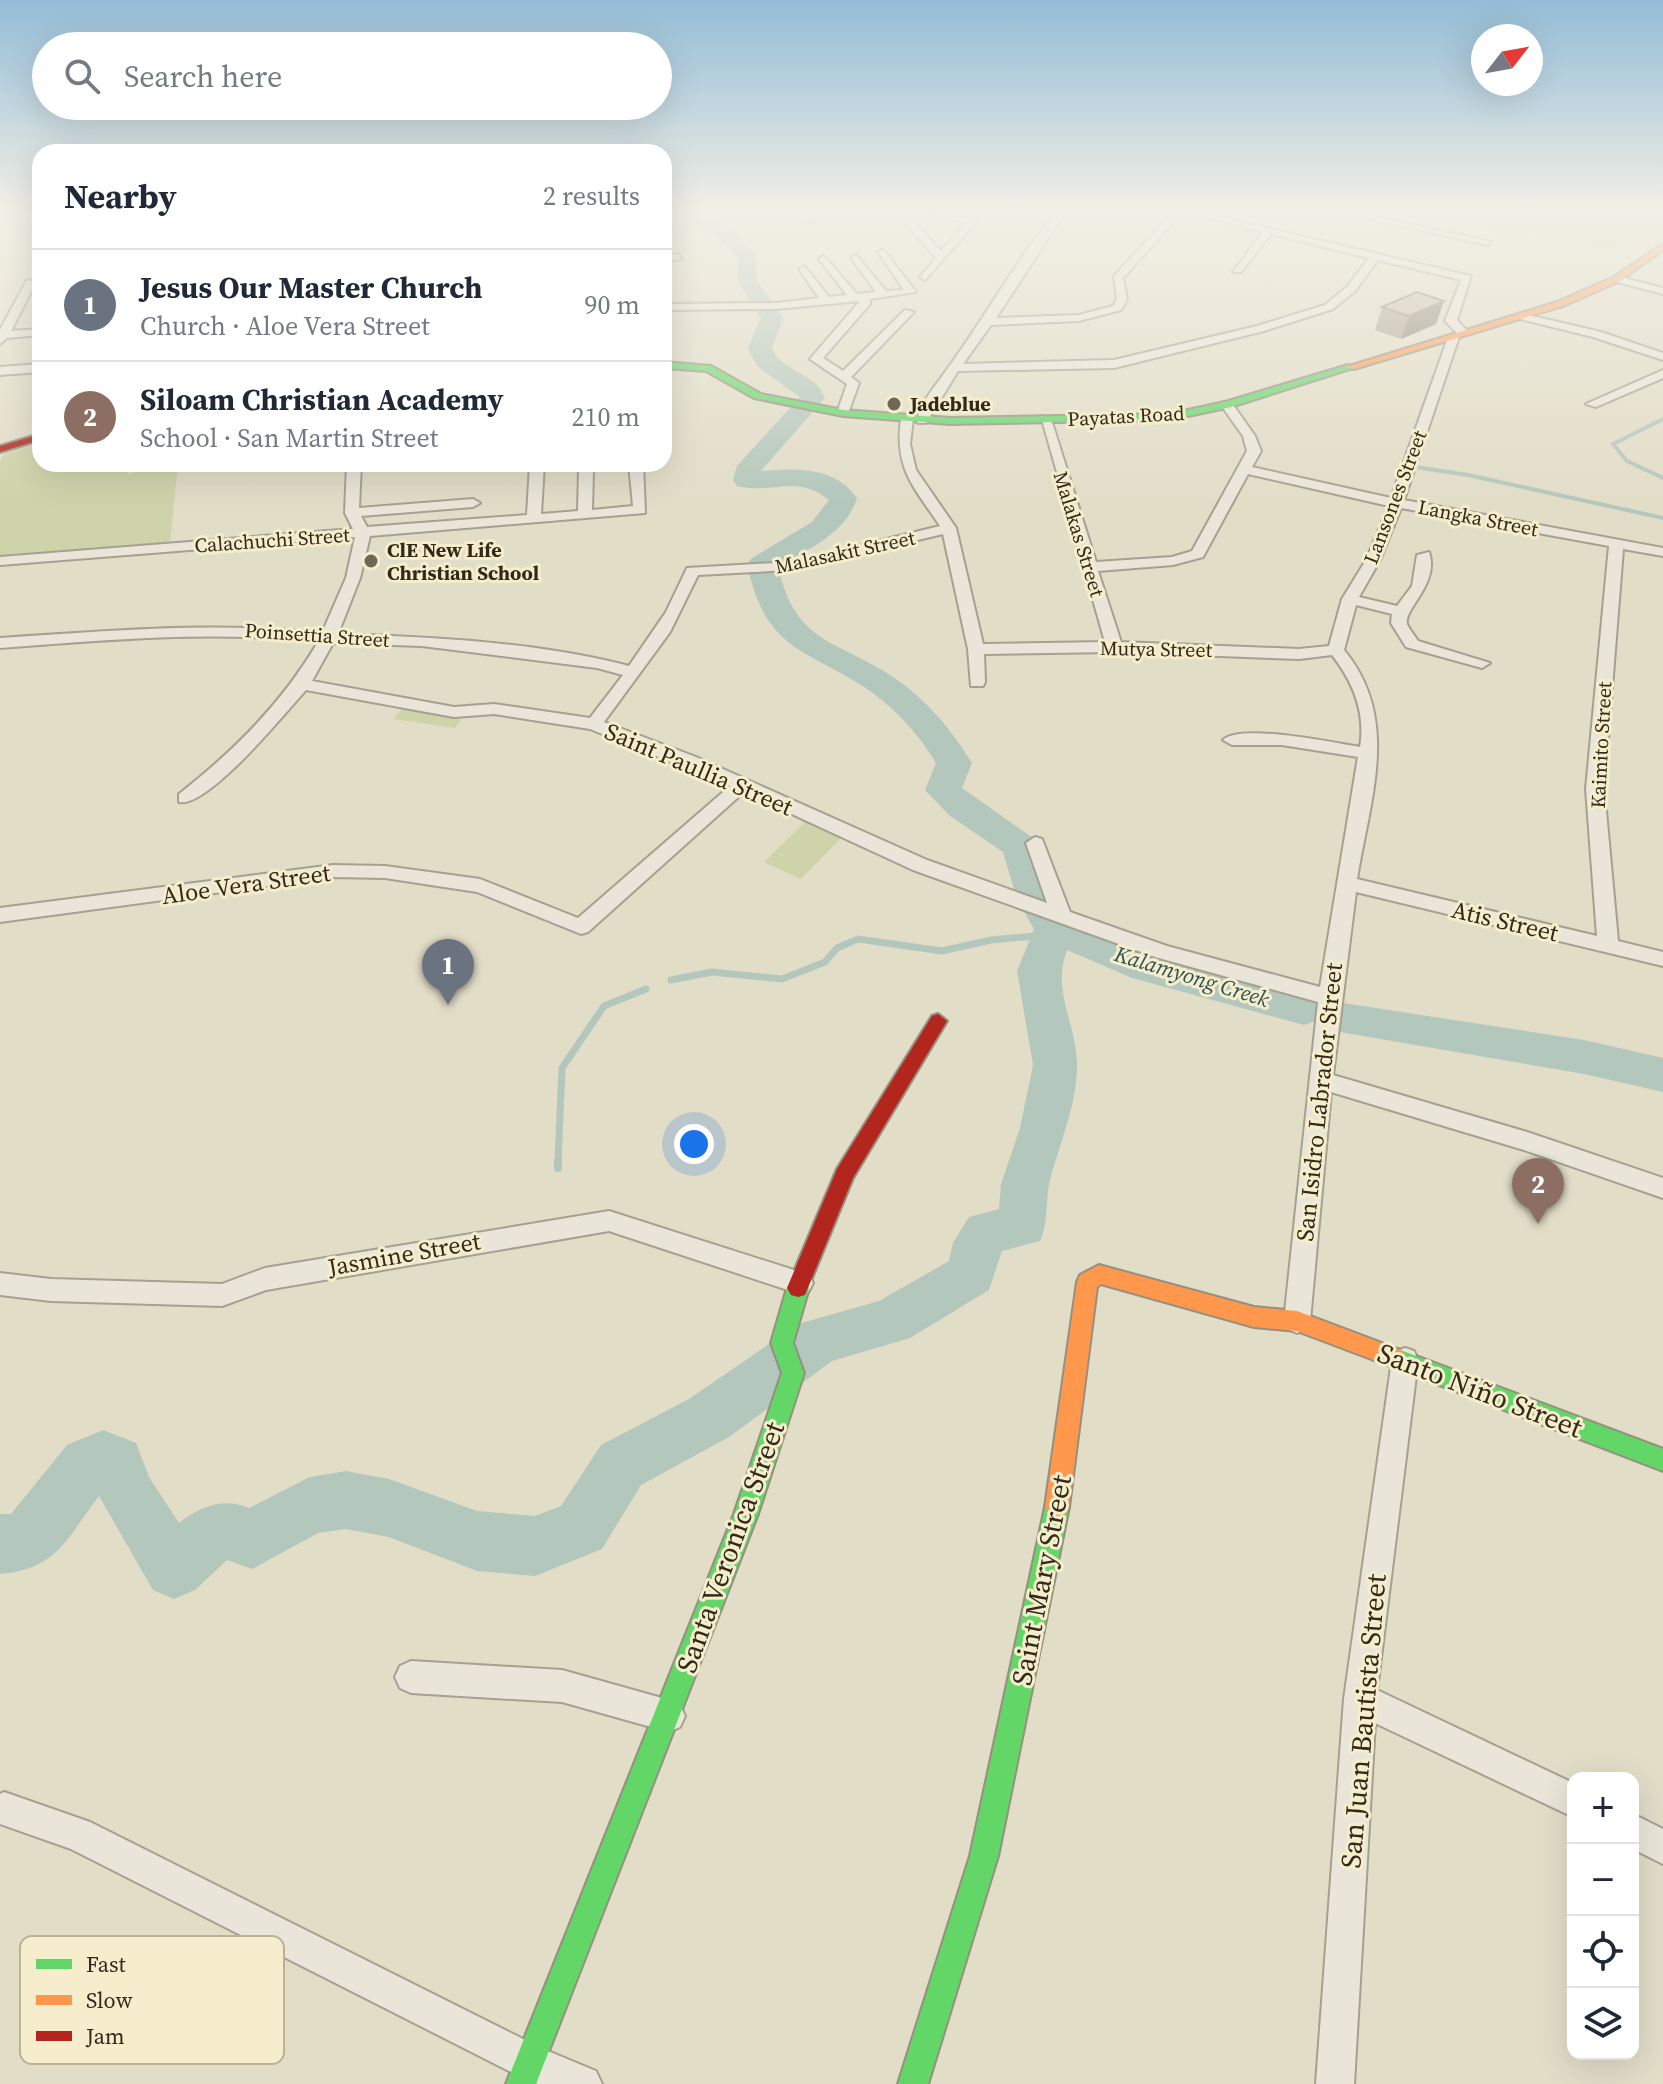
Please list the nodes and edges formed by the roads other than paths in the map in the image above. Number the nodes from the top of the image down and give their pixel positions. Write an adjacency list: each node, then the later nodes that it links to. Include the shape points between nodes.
1 (16, 310): 13 (street)
2 (859, 310): 20 (street, via 816,359)
3 (996, 310): 10 (street)
4 (1108, 310): 10 (street, via 1079,318)
5 (1319, 310): 16 (street, via 1114,364)
6 (1455, 310): 12 (street, via 1451,321)
7 (1539, 310): 9 (main road, Payatas Road)
8 (909, 312): 20 (street)
9 (1520, 316): 12 (main road, Payatas Road); 14 (street)
10 (988, 322): 16 (street)
11 (32, 333): 13 (street)
12 (1459, 335): 22 (main road, Payatas Road); 33 (street, Lansones Street)
13 (2, 338)
14 (1663, 357)
15 (672, 366): 23 (main road, Payatas Road, via 708,368 758,396)
16 (953, 368): 25 (street)
17 (32, 369): 18 (street)
18 (0, 371)
19 (1663, 374): 21 (street)
20 (846, 375): 23 (street, via 853,383)
21 (1592, 404)
22 (1227, 405): 24 (main road, Payatas Road, via 1169,417); 28 (street, via 1254,451)
23 (843, 413): 25 (main road, Payatas Road)
24 (1045, 419): 25 (main road, Payatas Road); 44 (street, Malakas Street)
25 (914, 420): 38 (street, via 904,444 909,470)
26 (32, 439): 27 (main road)
27 (0, 449)
28 (1247, 470): 33 (street, Langka Street); 44 (street, via 1198,554)
29 (354, 472): 35 (street)
30 (537, 472): 37 (street)
31 (586, 472): 36 (street)
32 (637, 472): 36 (street, Calachuchi Street, via 640,510)
33 (1397, 502): 40 (street, Langka Street); 45 (street, Lansones Street)
34 (473, 503): 35 (street)
35 (352, 513): 39 (street)
36 (585, 515): 37 (street, Calachuchi Street)
37 (534, 517): 39 (street, Calachuchi Street)
38 (949, 528): 50 (street); 53 (street, Malasakit Street, via 792,566 692,571 667,627)
39 (363, 533): 43 (street, Calachuchi Street); 47 (street, via 353,578)
40 (1616, 544): 41 (street, Langka Street); 65 (street, Kaimito Street, via 1595,789)
41 (1663, 552)
42 (1424, 555): 46 (street, via 1423,580 1413,601)
43 (0, 561)
44 (1089, 567): 49 (street, Malakas Street)
45 (1350, 599): 46 (street); 51 (street, Lansones Street)
46 (1400, 611): 52 (street, via 1399,623 1412,644)
47 (328, 638): 48 (street, Poinsettia Street, via 202,630); 53 (street, Poinsettia Street, via 422,641 586,661); 55 (street)
48 (0, 643)
49 (1114, 647): 50 (street, Mutya Street); 51 (street, Mutya Street, via 1299,654)
50 (976, 649): 54 (street)
51 (1336, 650): 58 (street, via 1359,678 1368,701)
52 (1482, 663)
53 (631, 672): 56 (street)
54 (977, 682)
55 (302, 684): 56 (street, Saint Paullia Street, via 454,712 494,709); 60 (street, via 227,765)
56 (594, 724): 59 (street, Saint Paullia Street)
57 (1232, 740): 58 (street, via 1282,740)
58 (1367, 753): 62 (street)
59 (743, 784): 63 (street, Saint Paullia Street, via 920,865); 64 (street, Aloe Vera Street, via 581,927 480,886 346,871)
60 (185, 798)
61 (1035, 843): 63 (street)
62 (1346, 883): 65 (street, Atis Street); 67 (street, San Isidro Labrador Street)
63 (1049, 911): 67 (street, Saint Paullia Street, via 1162,952)
64 (0, 915)
65 (1608, 946): 66 (street, Atis Street)
66 (1663, 959)
67 (1329, 997): 69 (street, San Isidro Labrador Street)
68 (938, 1021): 71 (main road, Santa Veronica Street, via 844,1175)
69 (1320, 1080): 70 (street); 73 (street, San Isidro Labrador Street)
70 (1663, 1188)
71 (800, 1283): 72 (street, Jasmine Street, via 609,1221 265,1279 222,1295); 78 (main road, Santa Veronica Street, via 782,1343 793,1373 772,1425 758,1485)
72 (0, 1284)
73 (1297, 1321): 74 (main road, Santo Niño Street); 87 (main road, Saint Mary Street, via 1254,1317 1099,1274 1087,1282 1060,1491 984,1856)
74 (1405, 1360): 75 (main road, Santo Niño Street); 77 (street, San Juan Bautista Street)
75 (1663, 1460)
76 (411, 1677): 78 (street, via 552,1684)
77 (1360, 1699): 79 (street); 88 (street, San Juan Bautista Street)
78 (669, 1716): 85 (main road, Santa Veronica Street)
79 (1567, 1797)
80 (4, 1809): 83 (street, via 78,1834)
81 (1639, 1834): 82 (street)
82 (1663, 1847)
83 (269, 1936)
84 (284, 1944): 85 (street)
85 (526, 2073): 86 (street)
86 (583, 2084)
87 (913, 2084)
88 (1335, 2084)

